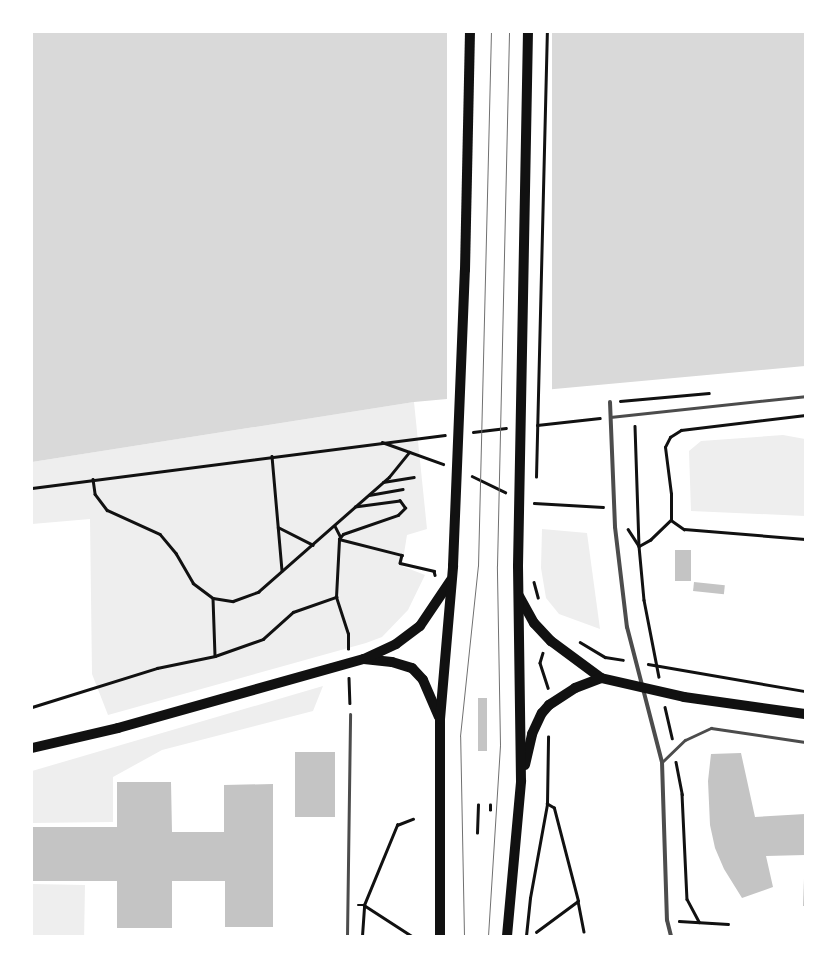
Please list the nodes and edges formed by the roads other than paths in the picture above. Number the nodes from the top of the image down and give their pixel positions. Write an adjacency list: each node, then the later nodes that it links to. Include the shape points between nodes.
1 (470, 32): 6 (main road, via 465,270)
2 (528, 32): 7 (main road)
3 (805, 396): 5 (lane)
4 (610, 402): 5 (street)
5 (610, 416): 15 (street, via 614,508 627,627)
6 (452, 579): 8 (main road, via 420,626 396,644); 12 (main road)
7 (518, 594): 9 (main road, via 534,623 551,641); 16 (main road)
8 (364, 659): 12 (main road, via 392,662 412,668 423,680); 14 (main road)
9 (601, 678): 11 (main road, via 684,697); 16 (main road, via 575,688 549,704 542,713 532,734)
10 (350, 714): 17 (lane)
11 (805, 714)
12 (440, 719): 18 (main road)
13 (805, 742): 15 (lane, via 711,728 685,740)
14 (32, 748)
15 (662, 762): 20 (street, via 667,920)
16 (521, 781): 19 (main road)
17 (348, 936)
18 (440, 936)
19 (507, 936)
20 (671, 936)

